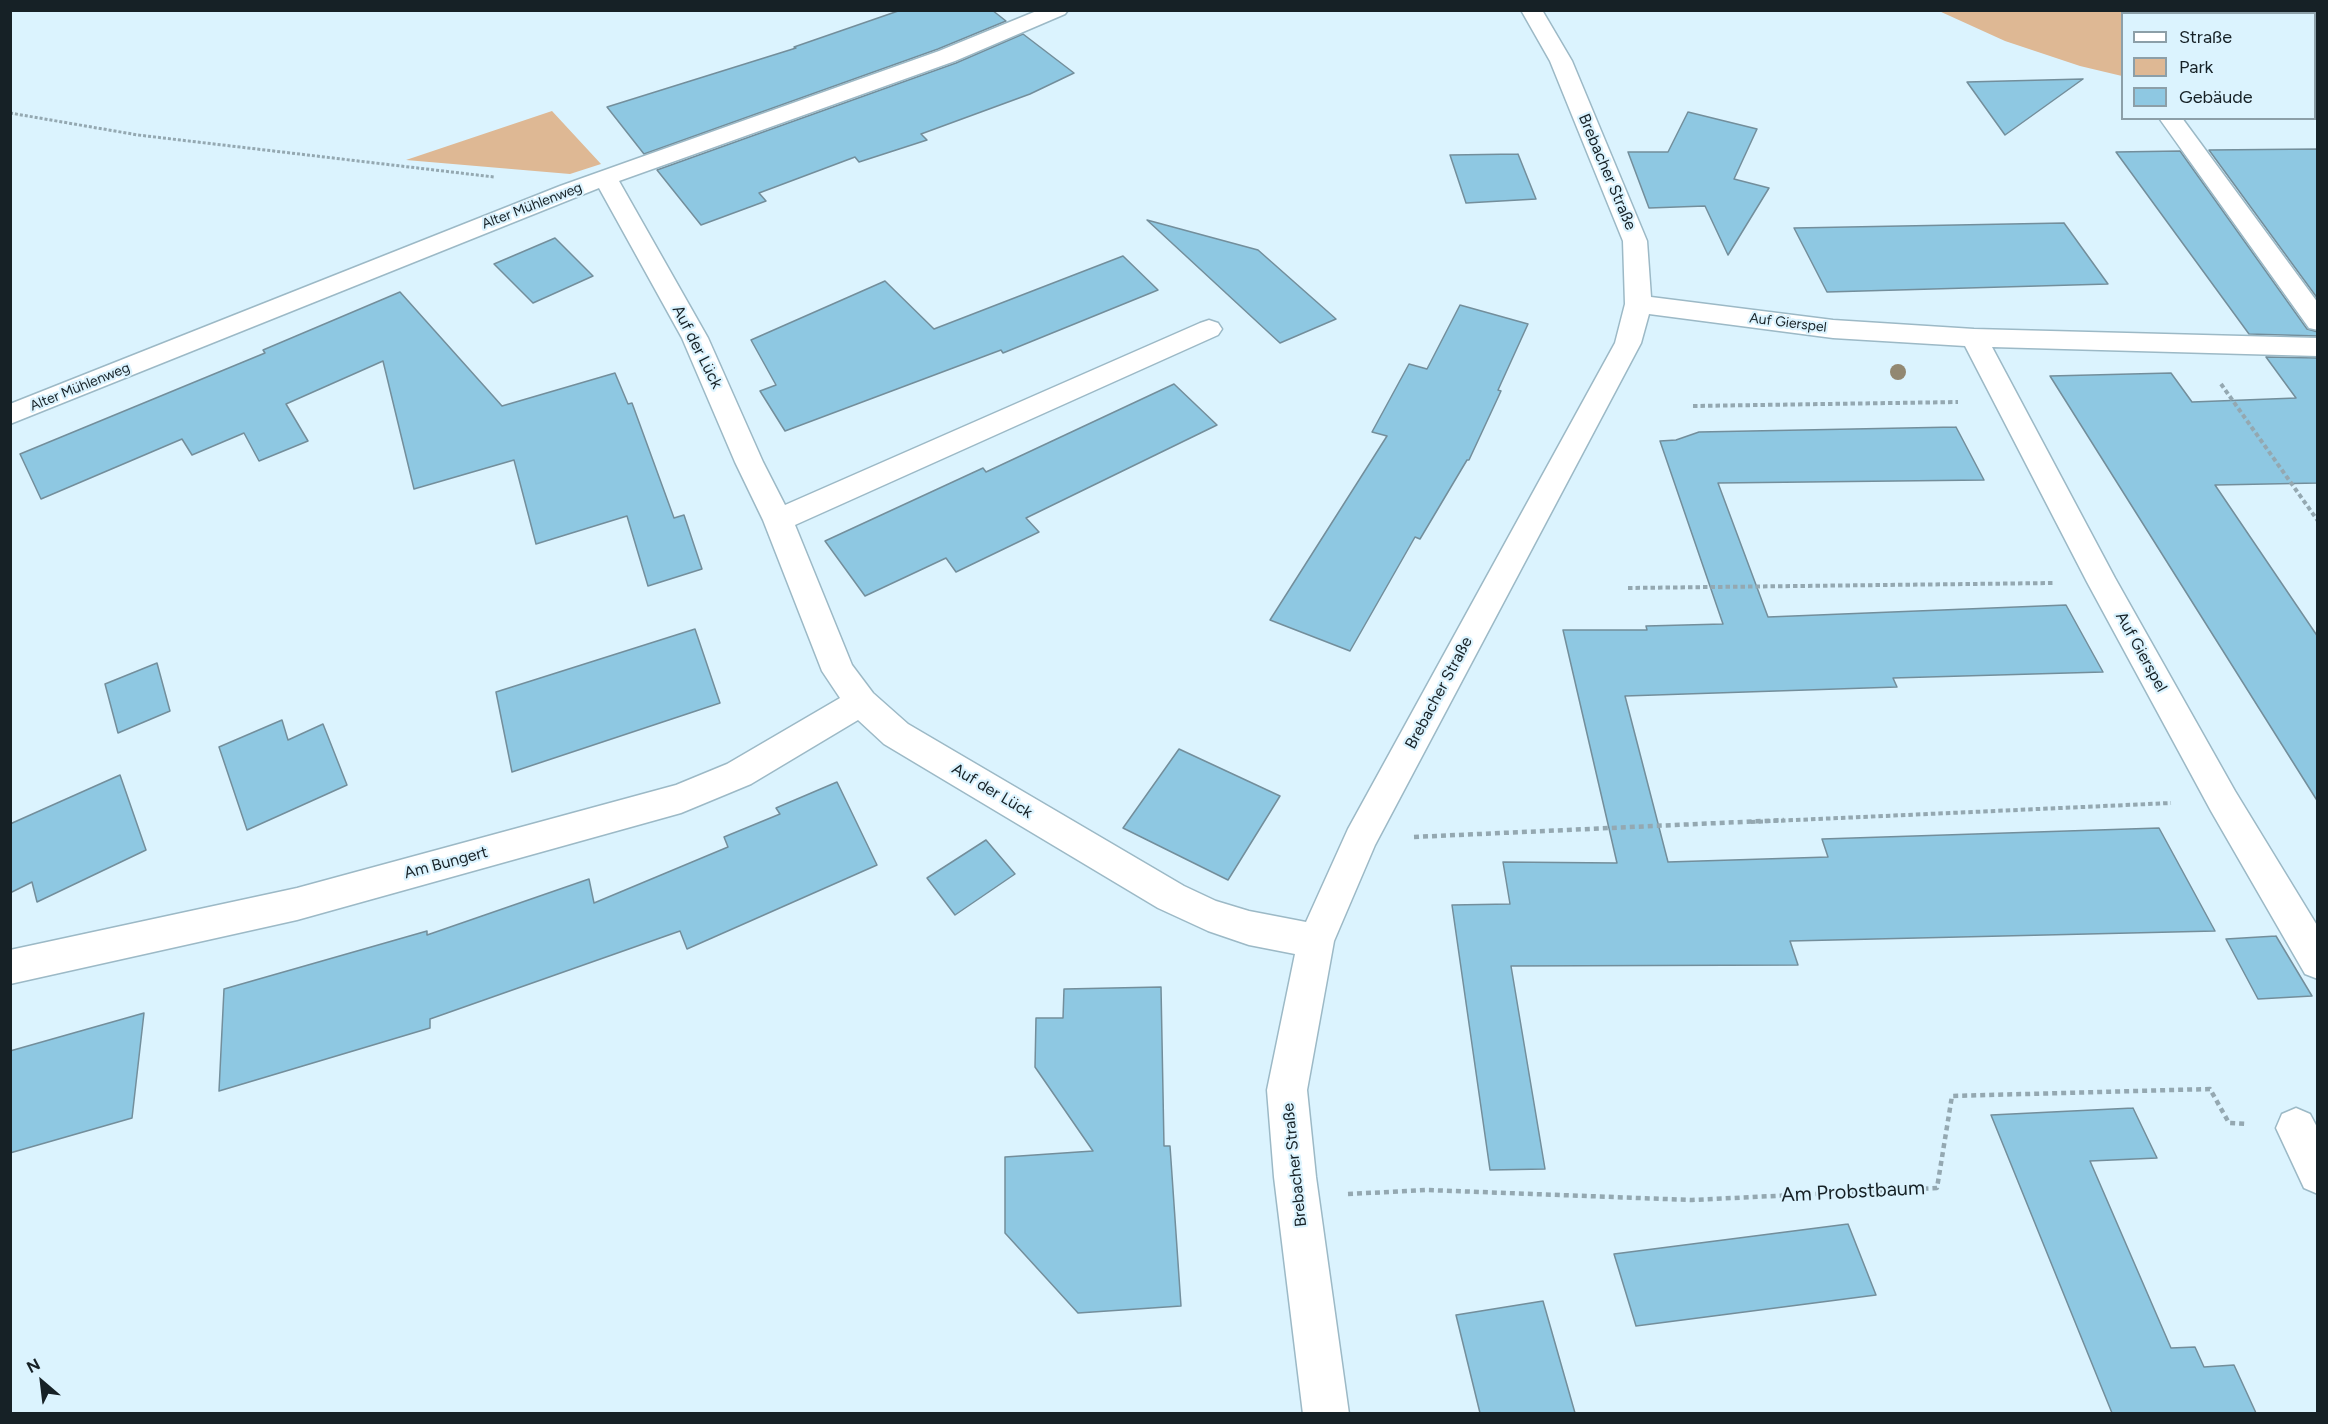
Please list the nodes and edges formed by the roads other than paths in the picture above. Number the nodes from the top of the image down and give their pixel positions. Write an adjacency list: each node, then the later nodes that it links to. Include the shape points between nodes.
1 (1058, 10): 4 (street, Alter Mühlenweg, via 947,56)
2 (1531, 10): 5 (street, Brebacher Straße, via 1561,61 1635,241)
3 (2171, 120): 6 (street)
4 (605, 178): 10 (street, Alter Mühlenweg); 11 (street, Auf der Lück, via 695,338)
5 (1638, 304): 8 (street, Auf Gierspel, via 1833,329); 13 (street, Brebacher Straße, via 1628,343 1360,840)
6 (2318, 322)
7 (1209, 329): 11 (street)
8 (1974, 338): 9 (street, Auf Gierspel); 14 (street, Auf Gierspel, via 2102,582 2223,801)
9 (2318, 346)
10 (10, 415)
11 (778, 520): 12 (street, Auf der Lück, via 838,671)
12 (861, 702): 13 (street, Auf der Lück, via 896,734 1171,897 1208,915 1249,928); 15 (street, Am Bungert, via 739,774 681,798 297,904)
13 (1316, 941): 18 (street, Brebacher Straße, via 1287,1090)
14 (2318, 962)
15 (10, 967)
16 (2296, 1128): 17 (street)
17 (2318, 1174)
18 (1326, 1413)

